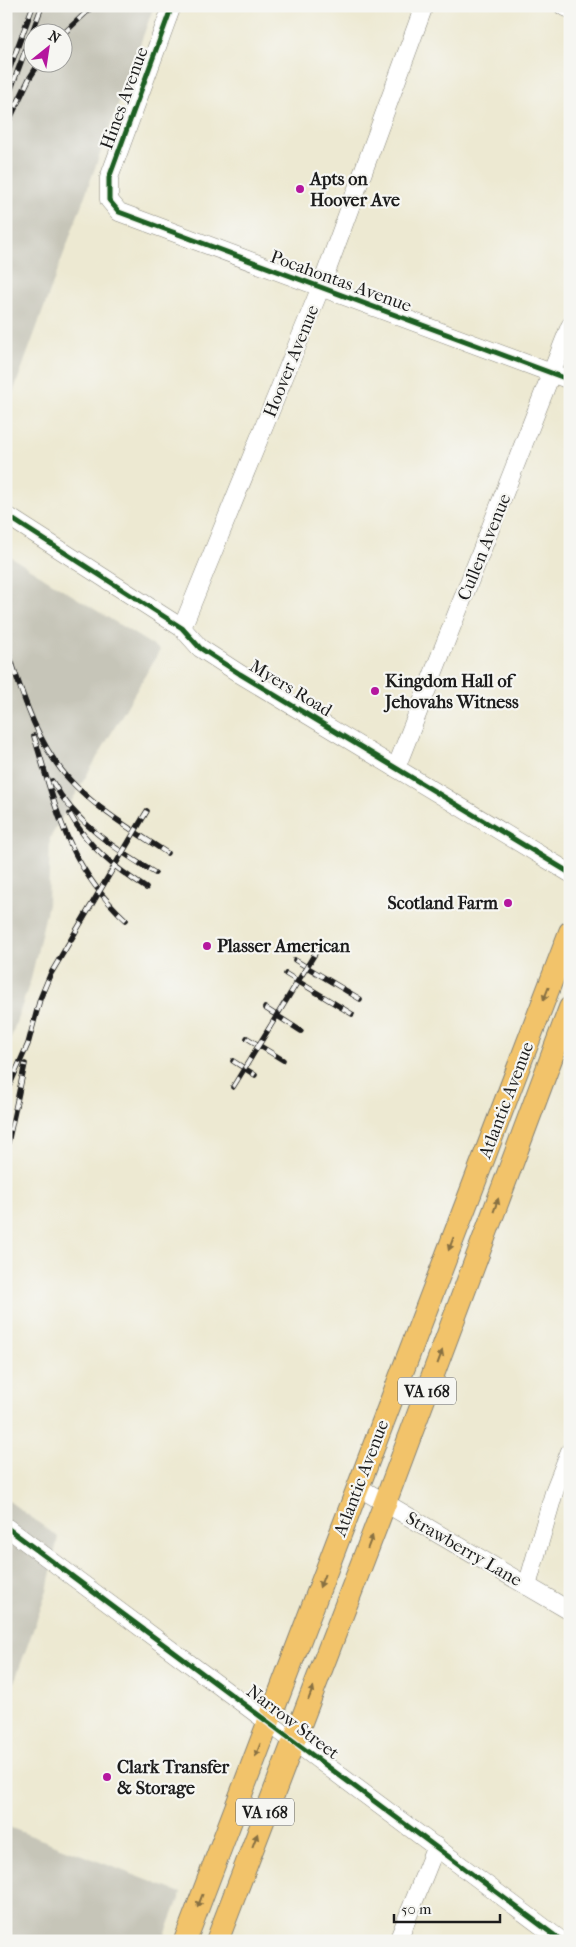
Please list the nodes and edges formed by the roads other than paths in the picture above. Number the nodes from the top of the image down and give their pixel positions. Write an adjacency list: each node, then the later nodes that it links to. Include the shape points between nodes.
1 (172, 6): 5 (street, Hines Avenue, via 110,178)
2 (424, 6): 6 (street, Hoover Avenue)
3 (563, 6): 4 (street)
4 (570, 9)
5 (109, 200): 6 (street, Pocahontas Avenue, via 119,212 135,219)
6 (320, 288): 8 (street, Pocahontas Avenue); 11 (street, Hoover Avenue)
7 (570, 326): 8 (street, Cullen Avenue)
8 (552, 373): 9 (street, Pocahontas Avenue); 12 (street, Cullen Avenue)
9 (570, 380)
10 (6, 515): 11 (street, Myers Road)
11 (182, 628): 12 (street, Myers Road, via 200,648)
12 (396, 768): 13 (street, Myers Road)
13 (570, 873)
14 (570, 932): 17 (main road, Atlantic Avenue / VA 168, one-way to 17)
15 (570, 1008): 18 (main road, Atlantic Avenue / VA 168, one-way to 15)
16 (570, 1451): 20 (street, via 554,1489)
17 (358, 1487): 18 (street, Strawberry Lane); 22 (main road, Atlantic Avenue / VA 168, one-way to 22)
18 (385, 1503): 20 (street, Strawberry Lane); 23 (main road, Atlantic Avenue / VA 168, one-way to 18)
19 (6, 1527): 22 (street, Narrow Street)
20 (527, 1586): 21 (street, Strawberry Lane)
21 (570, 1611)
22 (269, 1721): 23 (street, Narrow Street); 26 (main road, Atlantic Avenue / VA 168, one-way to 26)
23 (293, 1738): 24 (street, Narrow Street); 27 (main road, Atlantic Avenue / VA 168, one-way to 23)
24 (436, 1846): 25 (street); 28 (street, Narrow Street)
25 (403, 1938)
26 (185, 1941)
27 (217, 1941)
28 (562, 1941)

